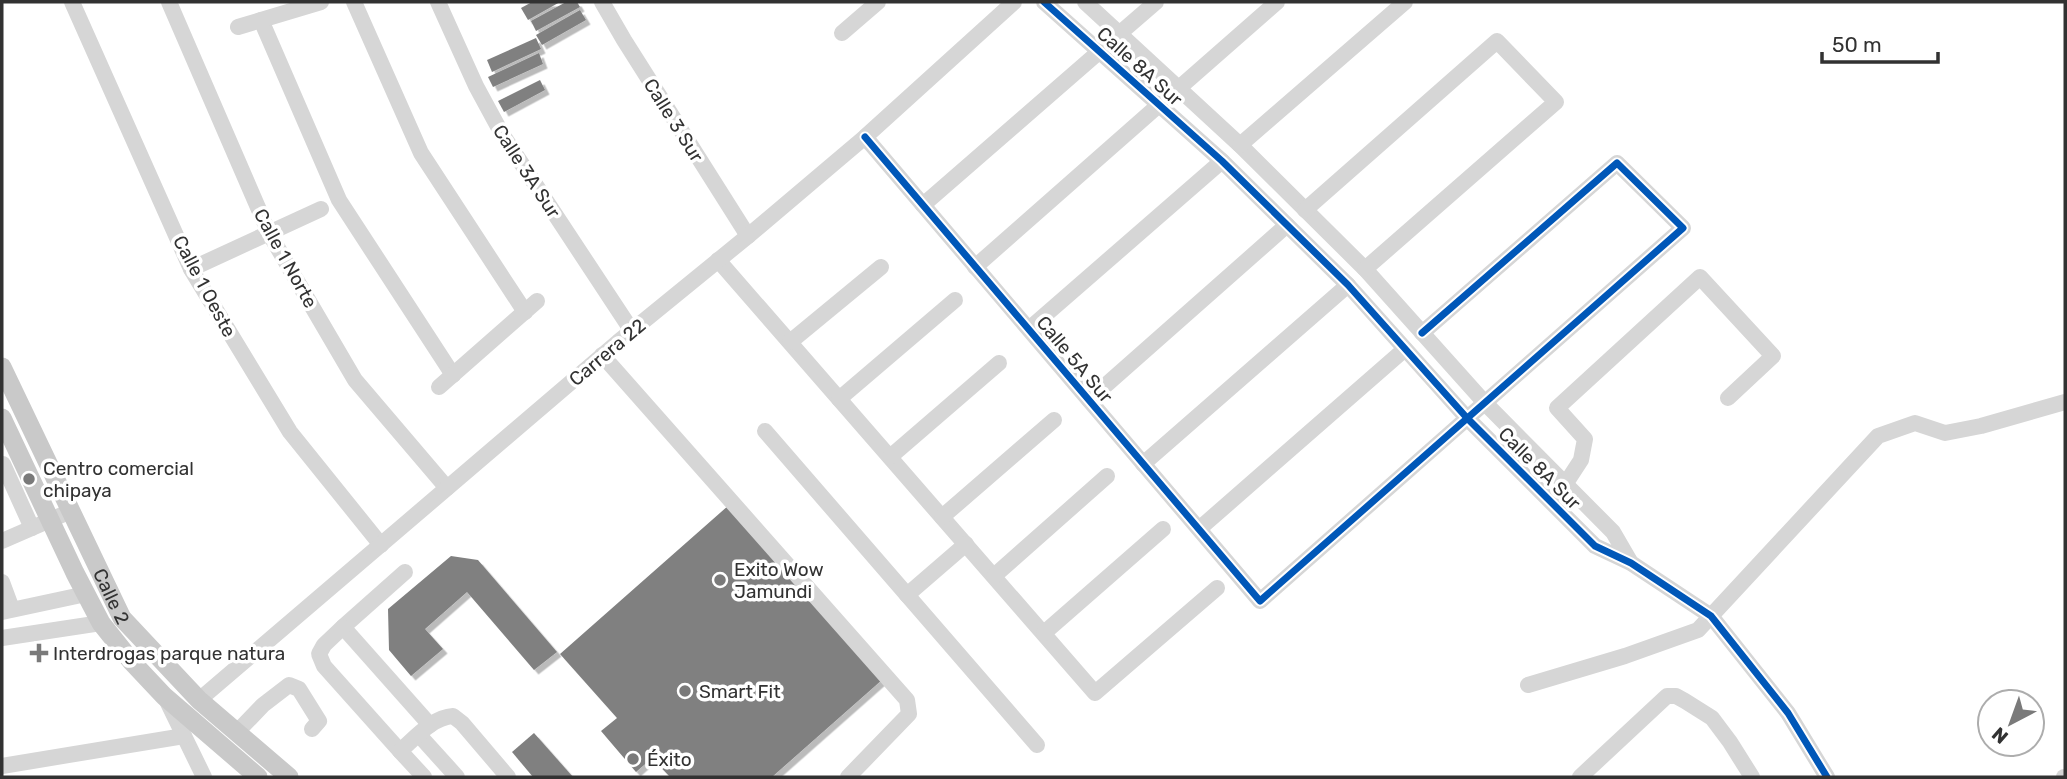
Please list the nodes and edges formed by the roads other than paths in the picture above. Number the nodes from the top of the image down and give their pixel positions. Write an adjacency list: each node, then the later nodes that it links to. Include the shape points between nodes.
1 (72, 2): 33 (street, Calle 1 Oeste)
2 (169, 2): 28 (street, Calle 1 Norte)
3 (321, 2): 14 (street)
4 (354, 2): 45 (street, via 421,153 531,306)
5 (438, 2): 38 (street, Calle 3A Sur, via 502,134)
6 (602, 2): 29 (street, Calle 3 Sur)
7 (878, 2): 16 (street)
8 (1014, 2): 21 (street, Carrera 22)
9 (1044, 2): 18 (street, Calle 8A Sur)
10 (1085, 2): 17 (street, Calle 8A Sur)
11 (1156, 2): 17 (street)
12 (1277, 2): 19 (street)
13 (1405, 2): 22 (street)
14 (261, 20): 15 (street); 45 (street, via 339,200)
15 (238, 27)
16 (842, 33)
17 (1119, 34): 19 (street, Calle 8A Sur)
18 (1100, 51): 20 (street, Calle 8A Sur); 24 (street)
19 (1179, 88): 22 (street, Calle 8A Sur)
20 (1160, 104): 23 (street, Calle 8A Sur); 32 (street)
21 (865, 137): 24 (street, Calle 5A Sur); 29 (street, Carrera 22)
22 (1240, 145): 26 (street, Calle 8A Sur)
23 (1222, 161): 27 (street, Calle 8A Sur); 37 (street)
24 (923, 205): 32 (street, Calle 5A Sur)
25 (321, 209): 28 (street)
26 (1305, 209): 34 (street, Calle 8A Sur); 34 (street, via 1497,41 1556,102)
27 (1287, 225): 35 (street, Calle 8A Sur); 49 (street)
28 (269, 233): 33 (street); 61 (street, Calle 1 Norte, via 355,380)
29 (748, 236): 30 (street, Carrera 22)
30 (718, 260): 38 (street, Carrera 22); 40 (street)
31 (881, 267): 40 (street)
32 (975, 267): 37 (street, Calle 5A Sur)
33 (191, 268): 69 (street, Calle 1 Oeste, via 290,432)
34 (1365, 269): 39 (street, Calle 8A Sur)
35 (1348, 285): 41 (street, Calle 8A Sur); 58 (street)
36 (955, 300): 48 (street)
37 (1029, 330): 49 (street, Calle 5A Sur)
38 (632, 331): 42 (street, Carrera 22)
39 (1422, 333): 51 (street, Calle 8A Sur); 51 (street, via 1617,163 1683,228)
40 (790, 342): 48 (street)
41 (1405, 349): 53 (street, Calle 8A Sur); 66 (street)
42 (602, 355): 61 (street, Carrera 22); 99 (street, via 907,700 909,713)
43 (999, 363): 56 (street)
44 (2, 367): 62 (main road, Calle 2)
45 (453, 375): 46 (street)
46 (439, 387)
47 (1728, 398): 60 (street, via 1773,356 1700,277 1557,408 1586,439 1581,460)
48 (839, 399): 56 (street)
49 (1089, 400): 58 (street, Calle 5A Sur)
50 (2065, 402): 78 (street, via 1945,433 1915,423 1878,436)
51 (1485, 403): 53 (street); 60 (street, Calle 8A Sur)
52 (2, 418): 57 (main road, Calle 2)
53 (1467, 418): 66 (street, Calle 5A Sur, via 1260,601); 70 (street, Calle 8A Sur, via 1595,546)
54 (1054, 420): 63 (street)
55 (765, 431): 76 (street)
56 (890, 457): 63 (street)
57 (8, 462): 64 (main road, Calle 2)
58 (1143, 464): 66 (street, Calle 5A Sur)
59 (1107, 477): 72 (street)
60 (1566, 483): 70 (street, Calle 8A Sur, via 1613,532)
61 (447, 488): 69 (street, Carrera 22)
62 (71, 511): 64 (street); 85 (main road, Calle 2, via 122,618)
63 (942, 517): 68 (street)
64 (41, 525): 67 (street); 75 (main road, Calle 2)
65 (1163, 529): 81 (street)
66 (1199, 529)
67 (2, 541)
68 (966, 544): 72 (street); 76 (street)
69 (381, 545): 85 (street, Carrera 22)
70 (1631, 563): 78 (street, Calle 8A Sur)
71 (405, 572): 80 (street)
72 (994, 576): 81 (street)
73 (2, 582): 77 (street)
74 (1217, 588): 81 (street, via 1095,693)
75 (86, 594): 77 (street); 79 (main road, Calle 2)
76 (907, 595): 90 (street)
77 (7, 610)
78 (1711, 616): 83 (street, via 1698,630); 102 (street, Calle 8A Sur, via 1788,713)
79 (101, 622): 82 (street); 84 (main road, Calle 2)
80 (343, 627): 87 (street); 91 (street, via 319,654 324,666)
81 (1044, 633)
82 (2, 638)
83 (1528, 685)
84 (164, 696): 89 (street); 94 (main road, Calle 2)
85 (199, 699): 88 (main road, Calle 2)
86 (312, 729): 88 (street, via 319,721 299,689 289,685)
87 (424, 730): 91 (street); 97 (street); 98 (street, via 453,716)
88 (237, 732): 95 (main road, Calle 2)
89 (184, 737): 92 (street); 93 (street)
90 (1037, 745)
91 (400, 751): 96 (street)
92 (2, 766)
93 (204, 777)
94 (258, 777)
95 (289, 777)
96 (424, 777)
97 (457, 777)
98 (509, 777)
99 (848, 777)
100 (1580, 777): 101 (street, via 1667,696 1676,696 1712,718)
101 (1752, 777)
102 (1827, 777)

